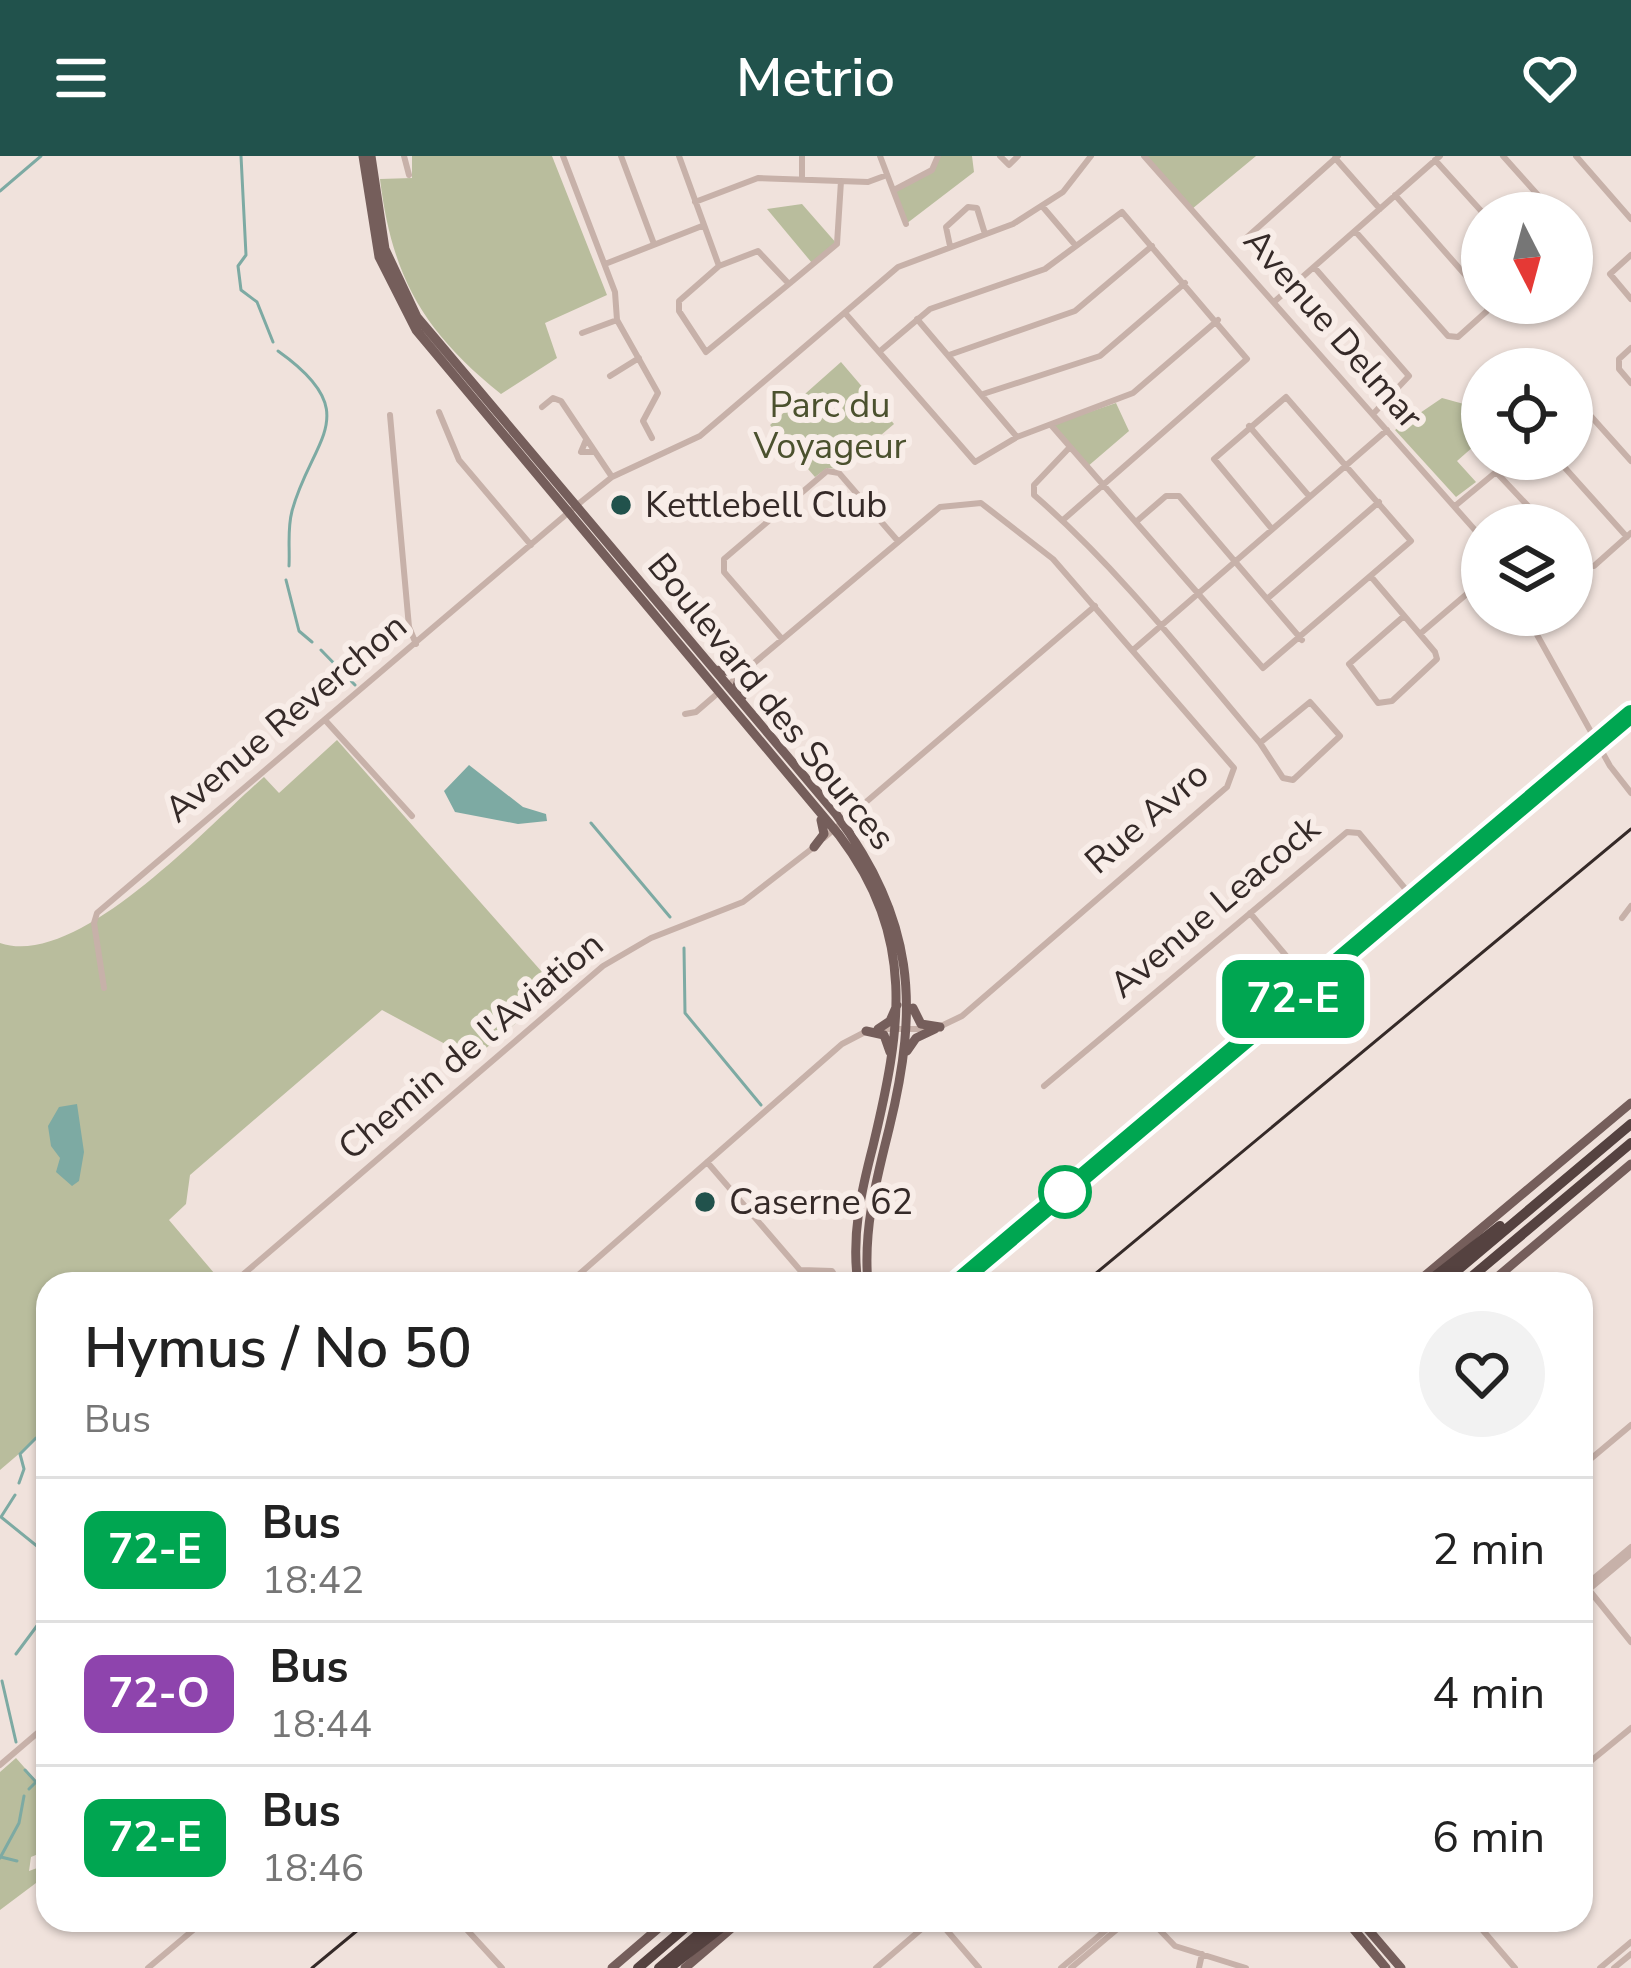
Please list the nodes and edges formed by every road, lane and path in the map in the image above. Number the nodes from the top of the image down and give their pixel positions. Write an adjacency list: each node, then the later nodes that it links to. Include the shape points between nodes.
1 (367, 156): 80 (main road, Boulevard des Sources, via 373,234 403,310)
2 (404, 156): 17 (street)
3 (563, 156): 39 (street)
4 (621, 156): 34 (street)
5 (679, 156): 25 (street)
6 (802, 156): 19 (street)
7 (880, 156): 18 (street)
8 (938, 156): 21 (street, via 932,170)
9 (1000, 156): 10 (street, via 1009,165)
10 (1018, 156)
11 (1091, 156): 26 (street, Avenue Reverchon)
12 (1144, 156): 46 (street, Avenue Delmar)
13 (1503, 156): 23 (street)
14 (1576, 156): 28 (street)
15 (1336, 157): 27 (street); 33 (street)
16 (1438, 158): 22 (street); 24 (street)
17 (409, 175)
18 (887, 175): 20 (street); 21 (street)
19 (802, 179): 20 (street); 25 (street, via 758,178)
20 (841, 181): 44 (street, via 837,244)
21 (893, 190): 29 (street)
22 (1466, 192)
23 (1535, 192)
24 (1395, 196): 27 (street); 42 (street)
25 (694, 202): 30 (street)
26 (1042, 206): 32 (street, Avenue Reverchon); 36 (street)
27 (1380, 209): 31 (street)
28 (1631, 219)
29 (906, 224)
30 (703, 225): 34 (street); 40 (street)
31 (1355, 231): 41 (street); 51 (street, via 1448,336)
32 (986, 234): 35 (street, Avenue Reverchon); 35 (street, via 976,208 968,207 946,227)
33 (1245, 238)
34 (654, 244): 39 (street)
35 (950, 246): 47 (street, Avenue Reverchon, via 898,267)
36 (1076, 246): 37 (street, via 1122,212); 48 (street, via 1045,269)
37 (1152, 246): 43 (street); 55 (street, via 1075,311)
38 (1631, 255): 45 (street, via 1610,274)
39 (605, 264): 49 (street)
40 (718, 266): 44 (street, via 758,250); 44 (street, via 679,301 706,352)
41 (1315, 267): 46 (street); 62 (street, via 1409,376)
42 (1461, 270)
43 (1185, 283): 50 (street); 59 (street, via 1100,356)
44 (789, 284)
45 (1629, 293)
46 (1274, 302): 62 (street, Avenue Delmar)
47 (845, 314): 54 (street); 73 (street, Avenue Reverchon, via 700,436)
48 (917, 319): 54 (street); 55 (street)
49 (617, 320): 52 (street); 56 (street)
50 (1218, 320): 65 (street, via 1133,393); 75 (street, via 1246,352 1246,363)
51 (1472, 324)
52 (582, 333)
53 (1631, 348): 58 (street, via 1618,359)
54 (879, 352): 68 (street, via 970,460 981,462)
55 (949, 356): 59 (street)
56 (638, 358): 57 (street); 69 (street, via 658,393 643,421)
57 (610, 376)
58 (1631, 382)
59 (982, 394): 68 (street)
60 (542, 407): 73 (street, via 559,399)
61 (439, 412): 87 (street, via 459,460)
62 (1372, 414): 67 (street, Avenue Delmar)
63 (390, 415): 101 (street)
64 (1593, 419): 71 (street)
65 (1052, 425): 68 (street); 70 (street)
66 (1249, 426): 72 (street, via 1286,397); 76 (street); 84 (street, via 1214,459)
67 (1387, 430): 72 (street); 79 (street, Avenue Delmar)
68 (1017, 437)
69 (652, 438)
70 (1070, 447): 75 (street); 82 (street, via 1033,491)
71 (1631, 461)
72 (1347, 465): 76 (street); 77 (street)
73 (612, 477): 80 (street, Avenue Reverchon)
74 (1577, 480): 85 (street)
75 (1103, 485): 82 (street); 83 (street)
76 (1310, 497): 84 (street)
77 (1379, 502): 90 (street, via 1411,541); 92 (street)
78 (1526, 504): 79 (street, via 1496,472)
79 (1455, 506): 81 (street, Avenue Delmar)
80 (572, 510): 87 (street, Avenue Reverchon); 103 (main road, Boulevard des Sources); 105 (main road, Boulevard des Sources)
81 (1461, 513)
82 (1063, 520): 96 (street)
83 (1137, 521): 88 (street, via 1166,496 1179,496); 91 (street)
84 (1272, 529): 88 (street)
85 (1629, 535): 89 (street)
86 (897, 540): 94 (street, Rue Avro, via 940,507 981,503 1053,559); 99 (street, Rue Avro); 99 (street, via 839,473 826,471 724,559 724,572)
87 (531, 545): 101 (street, Avenue Reverchon)
88 (1234, 561): 91 (street); 92 (street)
89 (1593, 566)
90 (1373, 579): 95 (street); 100 (street)
91 (1199, 593): 96 (street); 100 (street, via 1259,667)
92 (1267, 599): 100 (street)
93 (1461, 599): 97 (street)
94 (1095, 606): 102 (street, Rue Avro); 115 (street, Chemin de l'Aviation)
95 (1404, 616): 97 (street); 97 (street, via 1349,664 1378,704 1435,663)
96 (1160, 626): 102 (street); 110 (street)
97 (1420, 634)
98 (1538, 636): 111 (street)
99 (782, 639): 104 (street, Rue Avro)
100 (1302, 640)
101 (416, 644): 109 (street, Avenue Reverchon)
102 (1133, 650): 126 (street, Rue Avro, via 1232,765 1234,779)
103 (707, 662): 104 (main road, via 727,675); 105 (main road, Boulevard des Sources)
104 (741, 673): 105 (street); 106 (main road, via 737,686)
105 (723, 689): 106 (main road, Boulevard des Sources); 107 (street); 113 (main road, Boulevard des Sources)
106 (750, 712): 115 (main road, Boulevard des Sources)
107 (685, 714)
108 (1631, 714): 111 (street)
109 (325, 720): 114 (street); 123 (street, Avenue Reverchon, via 96,915)
110 (1260, 742): 110 (street, via 1283,778 1293,780 1340,736 1310,702)
111 (1597, 743): 112 (street); 118 (street)
112 (1631, 793)
113 (812, 803): 115 (main road, Boulevard des Sources); 116 (main road, via 824,829)
114 (412, 816)
115 (838, 826): 116 (street, Chemin de l'Aviation); 117 (main road, Boulevard des Sources); 124 (main road, Boulevard des Sources, via 891,905)
116 (814, 847): 117 (main road, via 834,841); 140 (street, Chemin de l'Aviation, via 747,899 651,938 596,971)
117 (852, 853): 125 (main road, Boulevard des Sources, via 886,926)
118 (1413, 898): 120 (street, Avenue Leacock, via 1353,830); 122 (street)
119 (1631, 906): 121 (street)
120 (1250, 913): 122 (street); 130 (street, Avenue Leacock)
121 (1622, 918)
122 (1310, 985): 145 (street)
123 (104, 988)
124 (908, 992): 126 (main road, via 918,1022); 127 (main road, Boulevard des Sources)
125 (899, 1000): 127 (main road, Boulevard des Sources); 128 (main road, via 890,1022)
126 (940, 1027): 127 (street, Rue Avro); 129 (main road, via 916,1038)
127 (903, 1029): 128 (street, Rue Avro); 129 (main road, Boulevard des Sources); 131 (main road, Boulevard des Sources)
128 (872, 1030): 131 (main road, via 888,1041); 135 (street, via 845,1041)
129 (904, 1056): 144 (main road, Boulevard des Sources, via 869,1210)
130 (1044, 1086)
131 (885, 1093): 143 (main road, Boulevard des Sources, via 858,1210)
132 (1631, 1102): 146 (main road)
133 (1631, 1124): 137 (highway)
134 (1631, 1142): 138 (highway)
135 (707, 1162): 139 (street); 141 (street)
136 (1631, 1165): 151 (main road)
137 (1557, 1186): 147 (highway); 148 (highway)
138 (1523, 1233): 149 (highway); 150 (highway)
139 (801, 1270): 142 (street)
140 (246, 1272)
141 (582, 1272)
142 (833, 1272)
143 (858, 1272)
144 (868, 1272)
145 (970, 1272)
146 (1428, 1272)
147 (1441, 1272)
148 (1456, 1272)
149 (1477, 1272)
150 (1486, 1272)
151 (1503, 1272)
152 (1631, 1425): 153 (street)
153 (1593, 1457)
154 (1631, 1550): 155 (street)
155 (1593, 1580)
156 (1593, 1599): 157 (street)
157 (1631, 1642)
158 (1631, 1728): 160 (street)
159 (36, 1735): 161 (street)
160 (1593, 1759)
161 (0, 1765)
162 (191, 1932): 181 (street)
163 (469, 1932): 182 (street)
164 (654, 1932): 183 (main road)
165 (672, 1932): 184 (highway)
166 (680, 1932): 184 (highway)
167 (701, 1932): 185 (highway)
168 (716, 1932): 186 (highway)
169 (727, 1932): 187 (main road)
170 (920, 1932): 188 (street)
171 (946, 1932): 189 (street)
172 (1104, 1932): 190 (street)
173 (1114, 1932): 191 (street)
174 (1161, 1932): 179 (street, via 1174,1946)
175 (1356, 1932): 194 (main road)
176 (1370, 1932): 195 (main road)
177 (1484, 1932): 196 (street)
178 (1631, 1942): 197 (street)
179 (1202, 1954): 192 (street); 193 (street)
180 (1631, 1954): 198 (street)
181 (148, 1968)
182 (502, 1968)
183 (611, 1968)
184 (637, 1968)
185 (659, 1968)
186 (669, 1968)
187 (685, 1968)
188 (876, 1968)
189 (979, 1968)
190 (1061, 1968)
191 (1071, 1968)
192 (1199, 1968)
193 (1246, 1968)
194 (1386, 1968)
195 (1401, 1968)
196 (1515, 1968)
197 (1600, 1968)
198 (1614, 1968)

